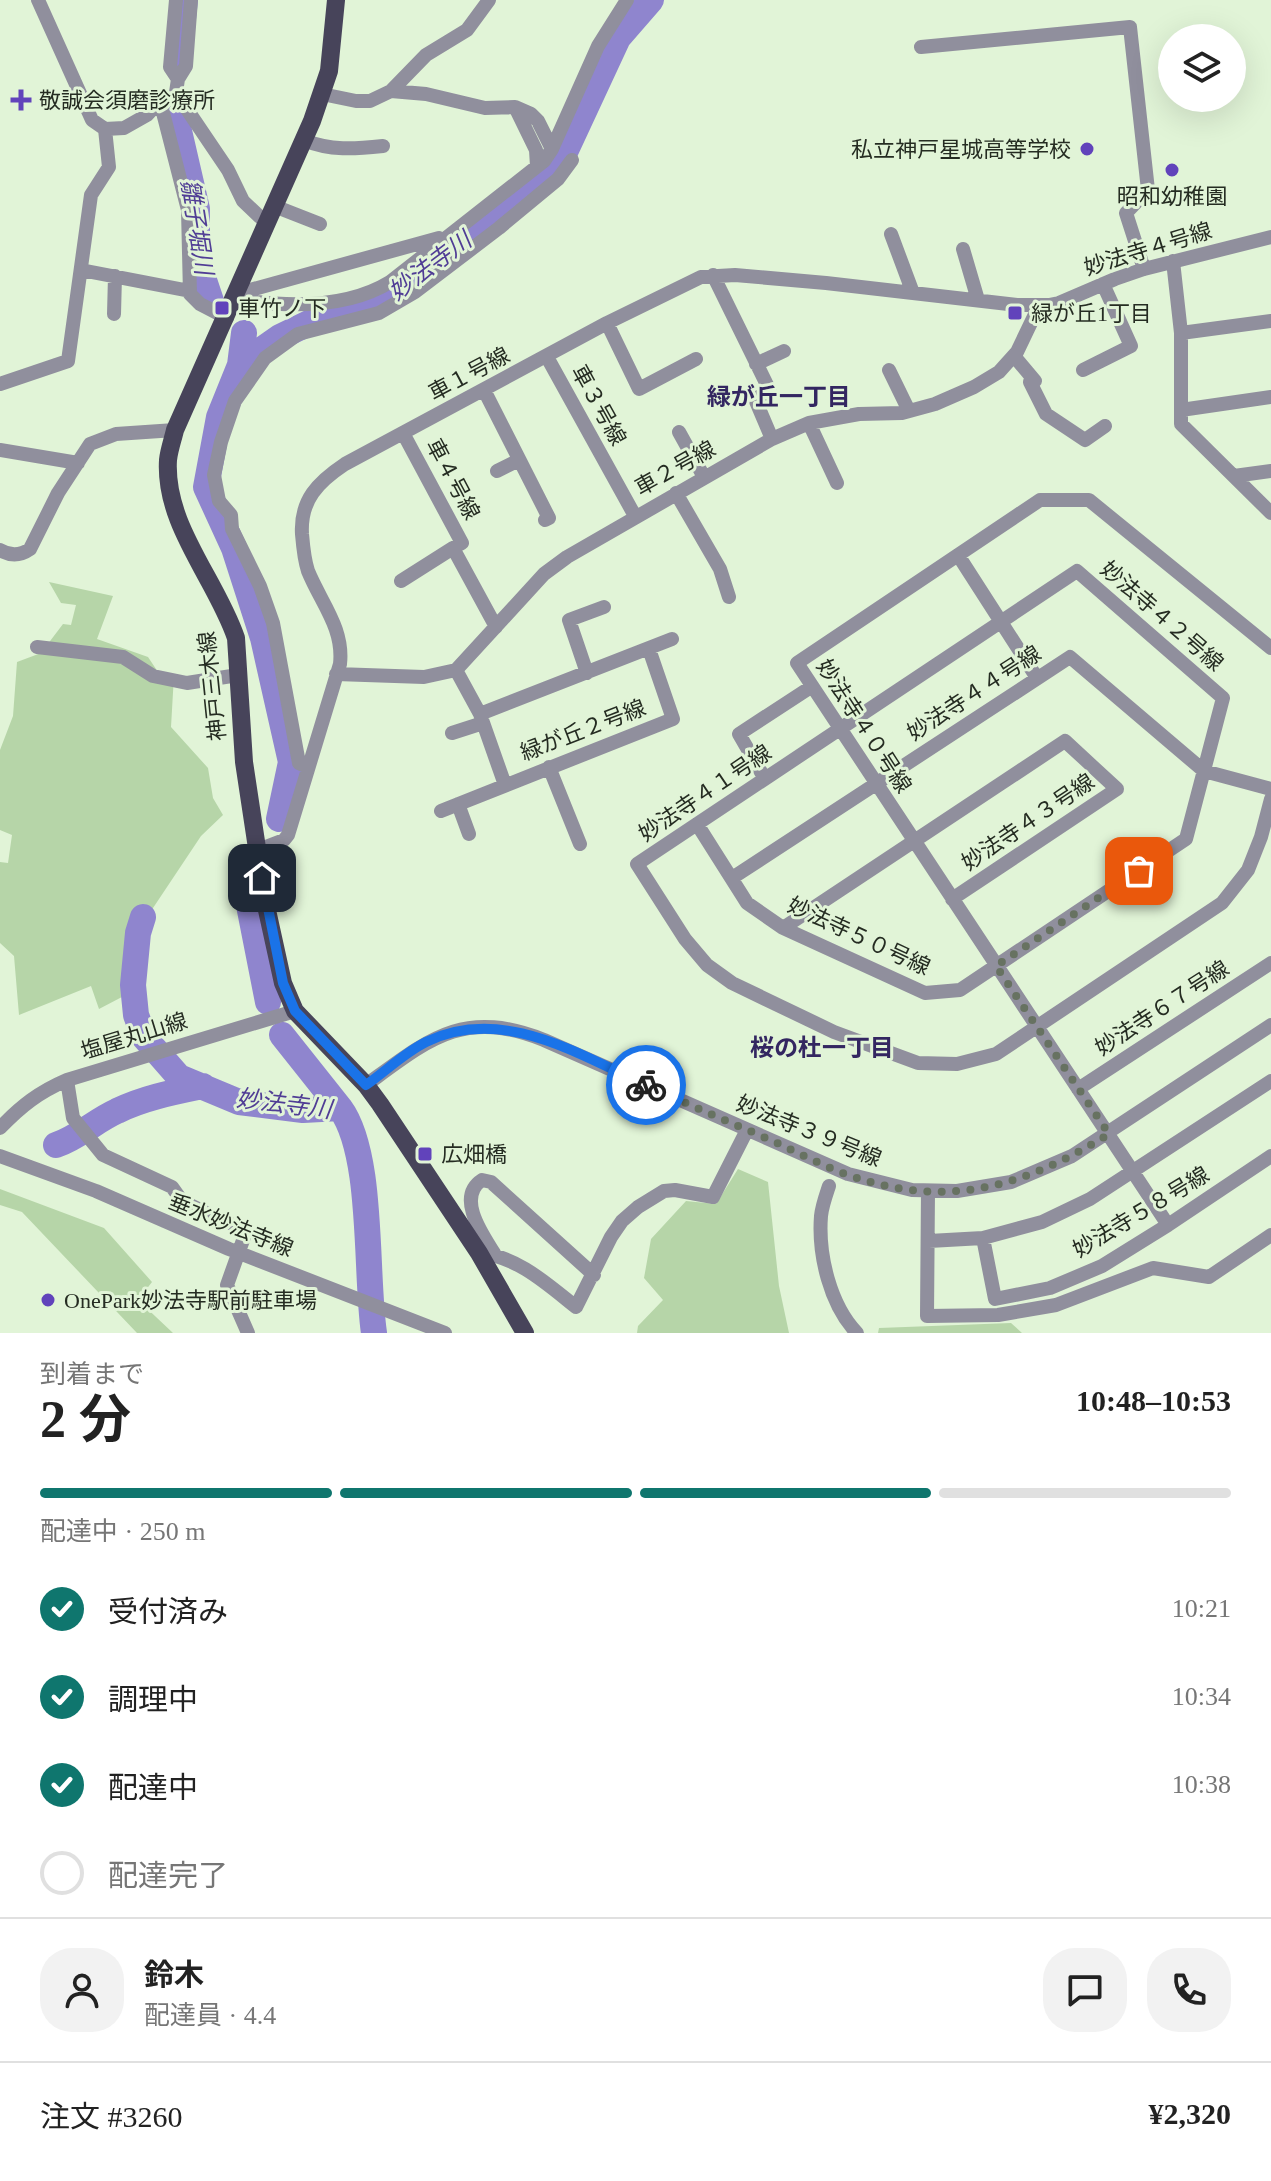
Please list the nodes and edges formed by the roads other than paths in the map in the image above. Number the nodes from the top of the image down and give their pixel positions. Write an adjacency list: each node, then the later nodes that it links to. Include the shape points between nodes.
1 (38, 0): 13 (street, via 92,120)
2 (176, 0): 8 (street, via 170,67)
3 (191, 0): 8 (street, via 186,66)
4 (336, 0): 10 (main road, 神戸三木線, via 333,48)
5 (489, 0): 9 (street, via 471,26 426,55)
6 (627, 0): 16 (street, via 598,46)
7 (921, 47): 26 (street, via 1130,27 1148,190 1126,213)
8 (178, 79): 11 (street)
9 (391, 91): 10 (street, via 370,101); 12 (street, via 485,108)
10 (322, 94): 14 (main road, 神戸三木線)
11 (168, 100): 13 (street, via 124,128); 19 (street, via 180,99 243,201 261,218); 31 (street, via 188,210)
12 (515, 107): 16 (street, via 538,121); 18 (street, via 536,150)
13 (105, 129): 27 (street, via 109,167 91,195)
14 (304, 140): 15 (street, via 347,150); 19 (main road, 神戸三木線)
15 (383, 146)
16 (552, 149): 18 (street)
17 (572, 160): 92 (street, via 558,179 415,292 379,313 298,334 265,358 235,401 214,475 219,501 231,515 232,529 273,623 299,763)
18 (537, 166): 22 (street)
19 (271, 213): 20 (street); 33 (main road, 神戸三木線)
20 (320, 224)
21 (891, 234): 32 (street)
22 (446, 236): 33 (street); 33 (street, via 372,293 318,304 257,302)
23 (1271, 237): 25 (street, 妙法寺４号線)
24 (963, 249): 34 (street)
25 (1173, 261): 26 (street, 妙法寺４号線); 40 (street)
26 (1144, 269): 30 (street, 妙法寺４号線)
27 (81, 270): 29 (street); 48 (street, via 68,361)
28 (713, 275): 32 (street, 車１号線); 39 (street, 車１号線, via 686,282); 45 (street)
29 (115, 276): 31 (street); 36 (street)
30 (1103, 284): 35 (street, 妙法寺４号線); 47 (street, via 1131,346)
31 (190, 291): 37 (street, via 200,304)
32 (913, 293): 34 (street, 車１号線)
33 (236, 295): 37 (main road, 神戸三木線)
34 (978, 300): 35 (street, 車１号線)
35 (1039, 306): 42 (street, 車２号線)
36 (114, 314)
37 (227, 318): 55 (main road, 神戸三木線)
38 (1271, 321): 40 (street)
39 (607, 323): 43 (street, 車１号線); 44 (street, via 639,389)
40 (1181, 333): 51 (street)
41 (784, 351): 45 (street)
42 (1014, 356): 52 (street, 車２号線, via 974,387); 54 (street, via 1035,381 1030,382 1046,414 1085,440)
43 (547, 357): 49 (street, 車１号線); 69 (street, 車３号線)
44 (696, 359)
45 (756, 364): 58 (street, via 770,391 755,399)
46 (889, 370): 52 (street)
47 (1083, 370)
48 (0, 384)
49 (484, 390): 57 (street, 車１号線); 60 (street)
50 (1271, 397): 51 (street)
51 (1181, 410): 64 (street, via 1181,424)
52 (909, 411): 53 (street, 車２号線)
53 (809, 423): 58 (street, 車２号線); 66 (street)
54 (1105, 426)
55 (175, 430): 61 (street, via 116,434 90,444); 86 (main road, 神戸三木線, via 168,461 176,515 229,618)
56 (679, 432): 65 (street)
57 (403, 433): 71 (street, 車４号線, via 462,543); 85 (street, 車１号線, via 329,475 302,513 307,569 340,637)
58 (772, 439): 65 (street, 車２号線)
59 (0, 450): 61 (street)
60 (519, 460): 62 (street); 70 (street, via 549,518)
61 (78, 463): 72 (street, via 30,549 7,555)
62 (497, 471)
63 (1271, 471): 64 (street)
64 (1234, 476): 68 (street)
65 (704, 477): 67 (street, 車２号線)
66 (837, 483)
67 (676, 493): 69 (street, 車２号線); 75 (street, via 720,569)
68 (1271, 513)
69 (635, 516): 78 (street, 車２号線, via 544,574)
70 (545, 520)
71 (453, 548): 74 (street); 78 (street, 車４号線)
72 (0, 550)
73 (958, 555): 77 (street); 81 (street, 妙法寺４０号線, via 1040,500 1089,500); 88 (street, 妙法寺４０号線, via 797,663)
74 (401, 581)
75 (729, 597)
76 (604, 607): 84 (street, via 569,620)
77 (1002, 621): 87 (street); 90 (street, 妙法寺４２号線); 94 (street, 妙法寺４２号線, via 1077,571 1223,698)
78 (496, 627): 83 (street, 車２号線)
79 (672, 639): 82 (street)
80 (37, 647): 86 (street, via 123,657 153,676 187,683)
81 (1271, 648)
82 (649, 649): 84 (street); 93 (street, 緑が丘２号線, via 673,719)
83 (456, 670): 85 (street, via 424,677); 89 (street)
84 (587, 673): 89 (street)
85 (336, 674): 92 (street, 車１号線)
86 (238, 675): 106 (main road, 神戸三木線)
87 (1037, 678): 94 (street, 妙法寺４４号線, via 1070,657); 96 (street, 妙法寺４４号線)
88 (811, 687): 90 (street, 妙法寺４０号線); 95 (street, via 739,734)
89 (482, 719): 91 (street); 97 (street)
90 (840, 729): 95 (street, 妙法寺４１号線); 96 (street, 妙法寺４０号線)
91 (452, 733)
92 (308, 767): 106 (street, 車１号線, via 288,835)
93 (549, 767): 97 (street, 緑が丘２号線); 105 (street, via 563,820)
94 (1204, 771): 98 (street); 111 (street, 妙法寺４２号線, via 1186,839)
95 (765, 779): 102 (street, 妙法寺４１号線)
96 (876, 784): 104 (street, 妙法寺４０号線); 107 (street, 妙法寺４４号線)
97 (505, 785): 100 (street, 緑が丘２号線)
98 (1271, 789)
99 (1271, 799): 114 (street, via 1248,870 1222,903)
100 (458, 804): 101 (street, 緑が丘２号線); 103 (street)
101 (441, 811)
102 (697, 824): 107 (street, 妙法寺５０号線); 114 (street, 妙法寺４１号線, via 637,864 685,939 732,983 834,1032 918,1063 957,1064 996,1054)
103 (469, 834)
104 (913, 840): 108 (street, 妙法寺４０号線); 108 (street, 妙法寺４３号線, via 1065,741 1117,789); 109 (street)
105 (580, 844)
106 (258, 850): 112 (main road, 神戸三木線, via 283,983)
107 (732, 878): 109 (street, 妙法寺５０号線, via 747,903)
108 (952, 899): 111 (street, 妙法寺４０号線)
109 (783, 928): 111 (street, 妙法寺５０号線, via 925,993 960,990)
110 (1271, 963): 118 (street, 妙法寺６７号線)
111 (996, 966): 114 (street, 妙法寺４０号線)
112 (295, 1011): 115 (street, 塩屋丸山線); 117 (main road, 神戸三木線)
113 (1271, 1025): 121 (street, 妙法寺３９号線)
114 (1037, 1027): 118 (street, 妙法寺４０号線)
115 (67, 1080): 119 (street, 塩屋丸山線, via 22,1105); 131 (street, via 73,1118 103,1155 172,1187 182,1201 247,1229)
116 (1271, 1081): 124 (street)
117 (366, 1085): 120 (street, 妙法寺３９号線, via 414,1048 438,1037 471,1028 502,1028 544,1040); 132 (main road, 神戸三木線)
118 (1078, 1089): 121 (street, 妙法寺４０号線)
119 (0, 1128)
120 (747, 1130): 126 (street, 妙法寺３９号線, via 848,1174); 133 (street, via 713,1197 664,1191 638,1207 622,1221)
121 (1109, 1134): 124 (street, 妙法寺４０号線); 126 (street, 妙法寺３９号線, via 1063,1161 1011,1182)
122 (0, 1156): 131 (street, 垂水妙法寺線)
123 (1271, 1156): 127 (street, 妙法寺５８号線)
124 (1133, 1172): 127 (street, 妙法寺４０号線); 129 (street, via 1042,1222)
125 (829, 1186): 138 (street, via 821,1238 837,1306)
126 (928, 1191): 130 (street)
127 (1168, 1225): 129 (street, 妙法寺５８号線, via 1102,1266 1050,1288 995,1299)
128 (1271, 1235): 130 (street, via 1209,1277 1153,1268 1056,1305 998,1315 927,1316)
129 (983, 1238): 130 (street)
130 (929, 1241)
131 (240, 1253): 134 (street, 垂水妙法寺線, via 389,1312); 135 (street, via 227,1285)
132 (486, 1253): 133 (street, via 533,1274 576,1307); 133 (street, via 471,1191 482,1180 491,1182); 137 (main road, 神戸三木線)
133 (594, 1275)
134 (401, 1325): 136 (street, 垂水妙法寺線)
135 (248, 1333)
136 (445, 1333)
137 (525, 1333)
138 (857, 1333)

